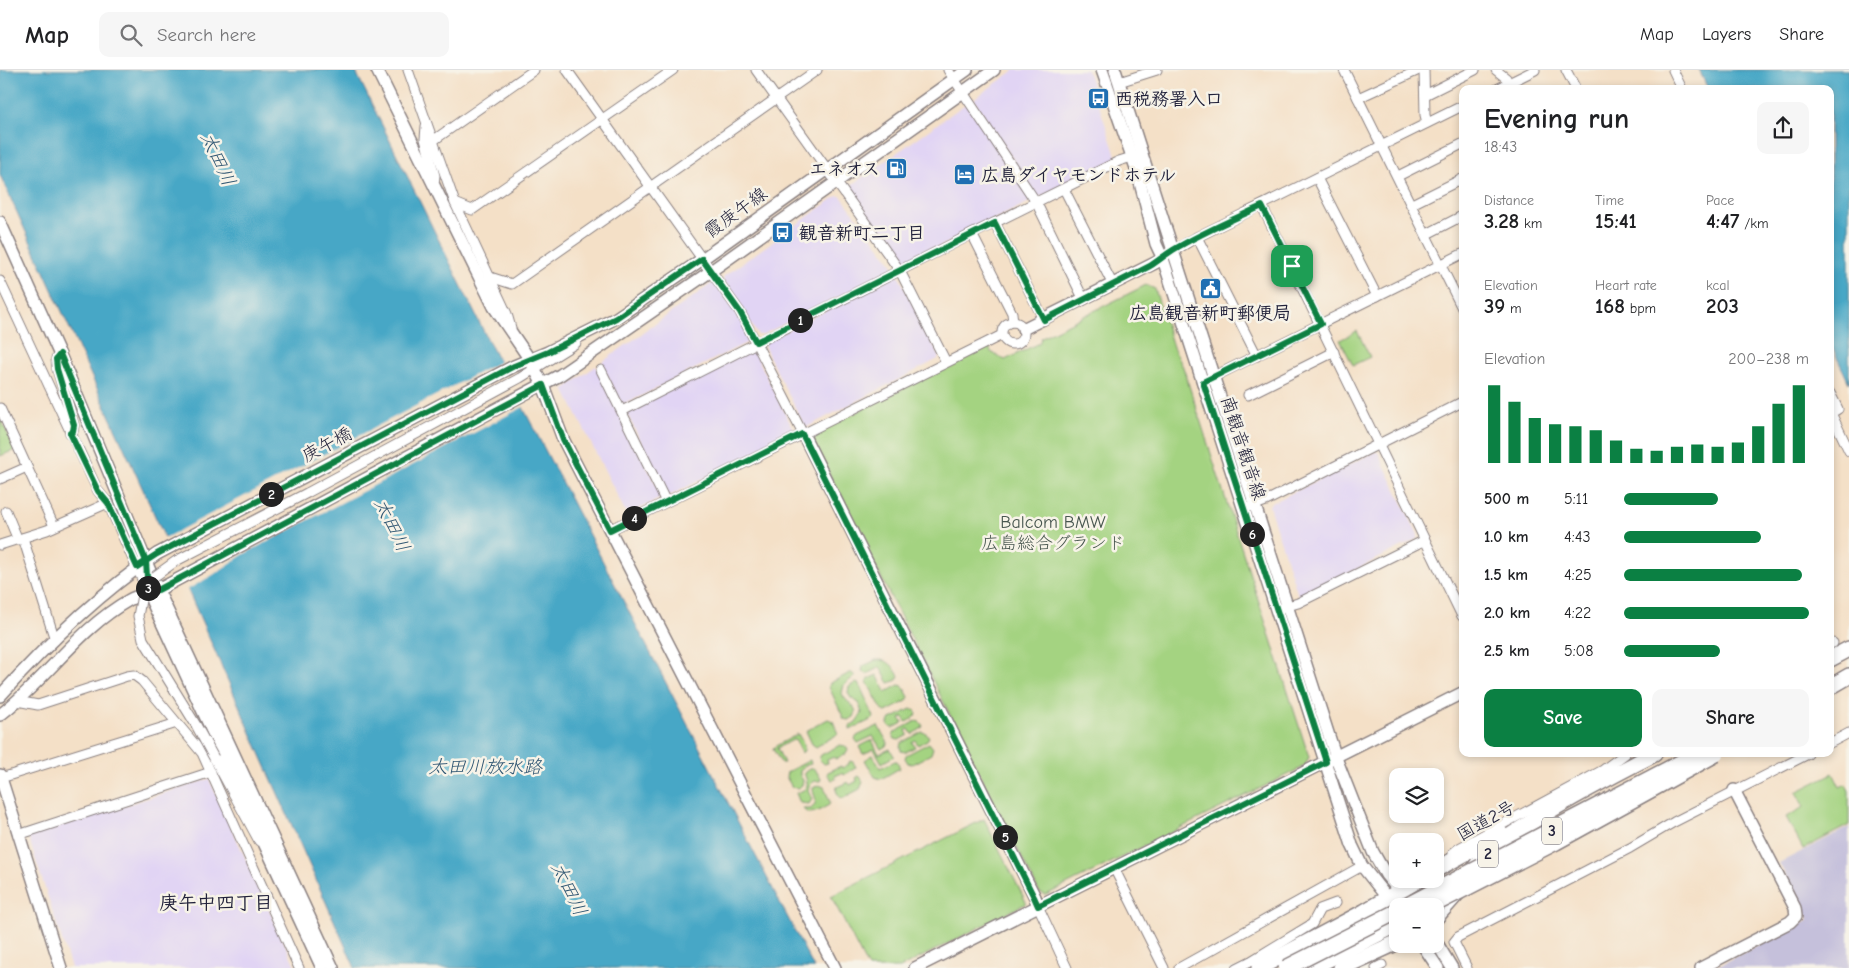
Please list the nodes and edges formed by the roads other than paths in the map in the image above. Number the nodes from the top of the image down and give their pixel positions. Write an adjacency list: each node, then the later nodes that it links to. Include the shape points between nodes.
1 (377, 70): 45 (street)
2 (408, 70): 33 (street)
3 (534, 70): 35 (street)
4 (567, 70): 32 (street)
5 (673, 70): 32 (street)
6 (756, 70): 30 (street)
7 (817, 70): 30 (street)
8 (967, 70): 21 (street, 霞庚午線)
9 (994, 70): 27 (street)
10 (1102, 70): 38 (street, 南観音観音線)
11 (1115, 70): 22 (street, 南観音観音線)
12 (1157, 70): 22 (street)
13 (1344, 70): 29 (street)
14 (1418, 70): 29 (street)
15 (1424, 70): 28 (street)
16 (1474, 70): 28 (street)
17 (1496, 70): 23 (street)
18 (1535, 70): 23 (street)
19 (1566, 70): 25 (street)
20 (1673, 70): 26 (street)
21 (951, 74): 27 (street); 39 (street, 霞庚午線)
22 (1119, 82): 57 (street, 南観音観音線)
23 (1508, 83): 24 (street)
24 (1504, 85)
25 (1574, 85)
26 (1680, 85)
27 (963, 92): 43 (street); 47 (street)
28 (1424, 95): 34 (street)
29 (1358, 98): 36 (street)
30 (777, 99): 39 (street); 44 (street)
31 (1459, 107): 34 (street)
32 (602, 119): 44 (street); 48 (street, via 472,210)
33 (427, 122): 35 (street); 45 (street, via 425,140 435,176)
34 (1427, 123): 36 (street)
35 (434, 140): 48 (street)
36 (1382, 146): 40 (street); 41 (street)
37 (1459, 146): 40 (street)
38 (1132, 157): 46 (street); 60 (street, 南観音観音線)
39 (827, 169): 43 (street); 59 (street, 霞庚午線)
40 (1398, 176): 49 (street)
41 (1317, 178): 50 (street); 67 (street)
42 (1459, 181): 49 (street)
43 (836, 182): 62 (street); 63 (street)
44 (650, 186): 59 (street); 64 (street, via 512,284)
45 (434, 187): 74 (street, via 494,307)
46 (1064, 189): 47 (street); 66 (street)
47 (1036, 202): 53 (street); 68 (street)
48 (455, 203): 64 (street)
49 (1412, 204): 55 (street)
50 (1262, 206): 56 (street); 72 (street)
51 (1459, 218): 55 (street)
52 (0, 222): 78 (street)
53 (995, 223): 54 (street); 70 (street)
54 (972, 234): 63 (street); 71 (street, via 1012,313)
55 (1427, 234): 61 (street)
56 (1198, 237): 57 (street); 79 (street)
57 (1172, 251): 60 (street); 84 (street, 南観音観音線)
58 (1459, 256): 61 (street)
59 (702, 259): 62 (street); 81 (street, 霞庚午線, via 616,318)
60 (1163, 259): 66 (street); 84 (street, 南観音観音線)
61 (1441, 265): 67 (street); 69 (street)
62 (711, 271): 76 (street, via 740,312); 85 (street)
63 (900, 271): 76 (street); 80 (street)
64 (490, 277): 74 (street)
65 (0, 281): 93 (street)
66 (1113, 285): 68 (street)
67 (1377, 296): 72 (street)
68 (1084, 300): 70 (street)
69 (1459, 302)
70 (1044, 320): 73 (street)
71 (1013, 322): 73 (street); 75 (street, via 1004,325)
72 (1321, 324): 77 (street); 79 (street)
73 (1023, 329): 75 (street, via 1022,338 1015,344 1007,342)
74 (512, 333): 81 (street)
75 (1002, 335): 80 (street)
76 (756, 342): 90 (street); 94 (street)
77 (1334, 352): 86 (street); 95 (street)
78 (60, 354): 93 (street, via 56,359 57,369 74,425); 109 (street)
79 (1257, 356): 84 (street)
80 (946, 362): 94 (street)
81 (533, 364): 82 (street, 霞庚午線); 85 (street); 139 (street, bridge, via 520,378 176,561 151,578 142,595 139,628 143,639 196,725 253,833)
82 (514, 366): 109 (street, 庚午橋)
83 (601, 370): 90 (street)
84 (1209, 380): 101 (street, 南観音観音線); 102 (street, 南観音観音線)
85 (543, 385): 105 (street, via 563,439); 110 (street)
86 (1248, 395)
87 (1834, 402): 91 (street, via 1838,410)
88 (1459, 404): 95 (street)
89 (0, 408): 97 (street)
90 (622, 411): 99 (street)
91 (1834, 412)
92 (1834, 421): 96 (street)
93 (70, 433): 100 (street, via 98,491)
94 (802, 434): 99 (street); 150 (street)
95 (1379, 445): 101 (street); 107 (street)
96 (1849, 452)
97 (27, 467): 98 (street); 104 (street)
98 (0, 479)
99 (666, 502): 105 (street)
100 (108, 503): 104 (street); 109 (street)
101 (1256, 505): 102 (street); 111 (street, 南観音観音線)
102 (1244, 509): 112 (street, 南観音観音線)
103 (6, 511): 106 (street)
104 (54, 526): 106 (street)
105 (610, 530): 162 (street)
106 (20, 539): 108 (street); 114 (street)
107 (1425, 540): 111 (street); 113 (street)
108 (0, 545)
109 (142, 564): 110 (street); 114 (street, 庚午橋)
110 (153, 592): 121 (street, via 130,599 82,635); 139 (street); 161 (street)
111 (1288, 606): 112 (street); 131 (street, 南観音観音線)
112 (1276, 610): 131 (street, 南観音観音線)
113 (1459, 610)
114 (55, 640): 120 (street, 庚午橋)
115 (1849, 649): 116 (highway)
116 (1834, 658)
117 (1849, 675): 118 (highway)
118 (1834, 684)
119 (1459, 695): 131 (street)
120 (0, 696)
121 (17, 701): 122 (street); 123 (street, via 38,705 134,675)
122 (0, 715)
123 (177, 723): 132 (street, via 202,752); 133 (street)
124 (1849, 732): 125 (street)
125 (1834, 741)
126 (1621, 757): 138 (street, via 1603,770 1459,848 1453,853)
127 (1648, 757): 136 (highway, 国道2号 / 2)
128 (1691, 757): 147 (highway, 3, bridge)
129 (1711, 757): 148 (highway, 3, bridge)
130 (1802, 757): 134 (street)
131 (1331, 760): 141 (street, 南観音観音線, via 1352,845); 142 (street); 144 (street, 南観音観音線)
132 (211, 772): 137 (street); 159 (street)
133 (0, 777): 135 (street)
134 (1734, 790): 173 (street, via 1458,937 1454,942); 174 (street, via 1795,908 1796,916)
135 (3, 798): 137 (street)
136 (1556, 806): 138 (highway, 国道2号 / 2); 151 (highway, 国道2号 / 2, via 1506,838 1479,862)
137 (18, 835): 158 (street)
138 (1453, 860): 140 (highway, 国道2号 / 2)
139 (274, 862): 160 (street)
140 (1444, 865)
141 (1362, 866): 144 (street, 南観音観音線); 166 (street)
142 (1114, 868): 150 (street); 165 (street)
143 (1405, 888): 144 (highway)
144 (1393, 895): 145 (street, 南観音観音線); 146 (street, 南観音観音線); 168 (highway)
145 (1394, 898)
146 (1398, 898)
147 (1421, 898)
148 (1444, 900)
149 (1336, 902): 167 (street, via 1320,909 1312,924)
150 (1038, 906): 163 (street); 164 (street)
151 (1444, 908)
152 (1389, 916): 169 (highway, bridge)
153 (1389, 929): 170 (highway)
154 (1389, 946): 157 (highway)
155 (1428, 953): 171 (street)
156 (1443, 953): 172 (street)
157 (1344, 967)
158 (61, 968)
159 (300, 968)
160 (322, 968)
161 (333, 968)
162 (835, 968)
163 (915, 968)
164 (1067, 968)
165 (1164, 968)
166 (1179, 968)
167 (1237, 968)
168 (1259, 968)
169 (1286, 968)
170 (1311, 968)
171 (1438, 968)
172 (1452, 968)
173 (1467, 968)
174 (1701, 968)

